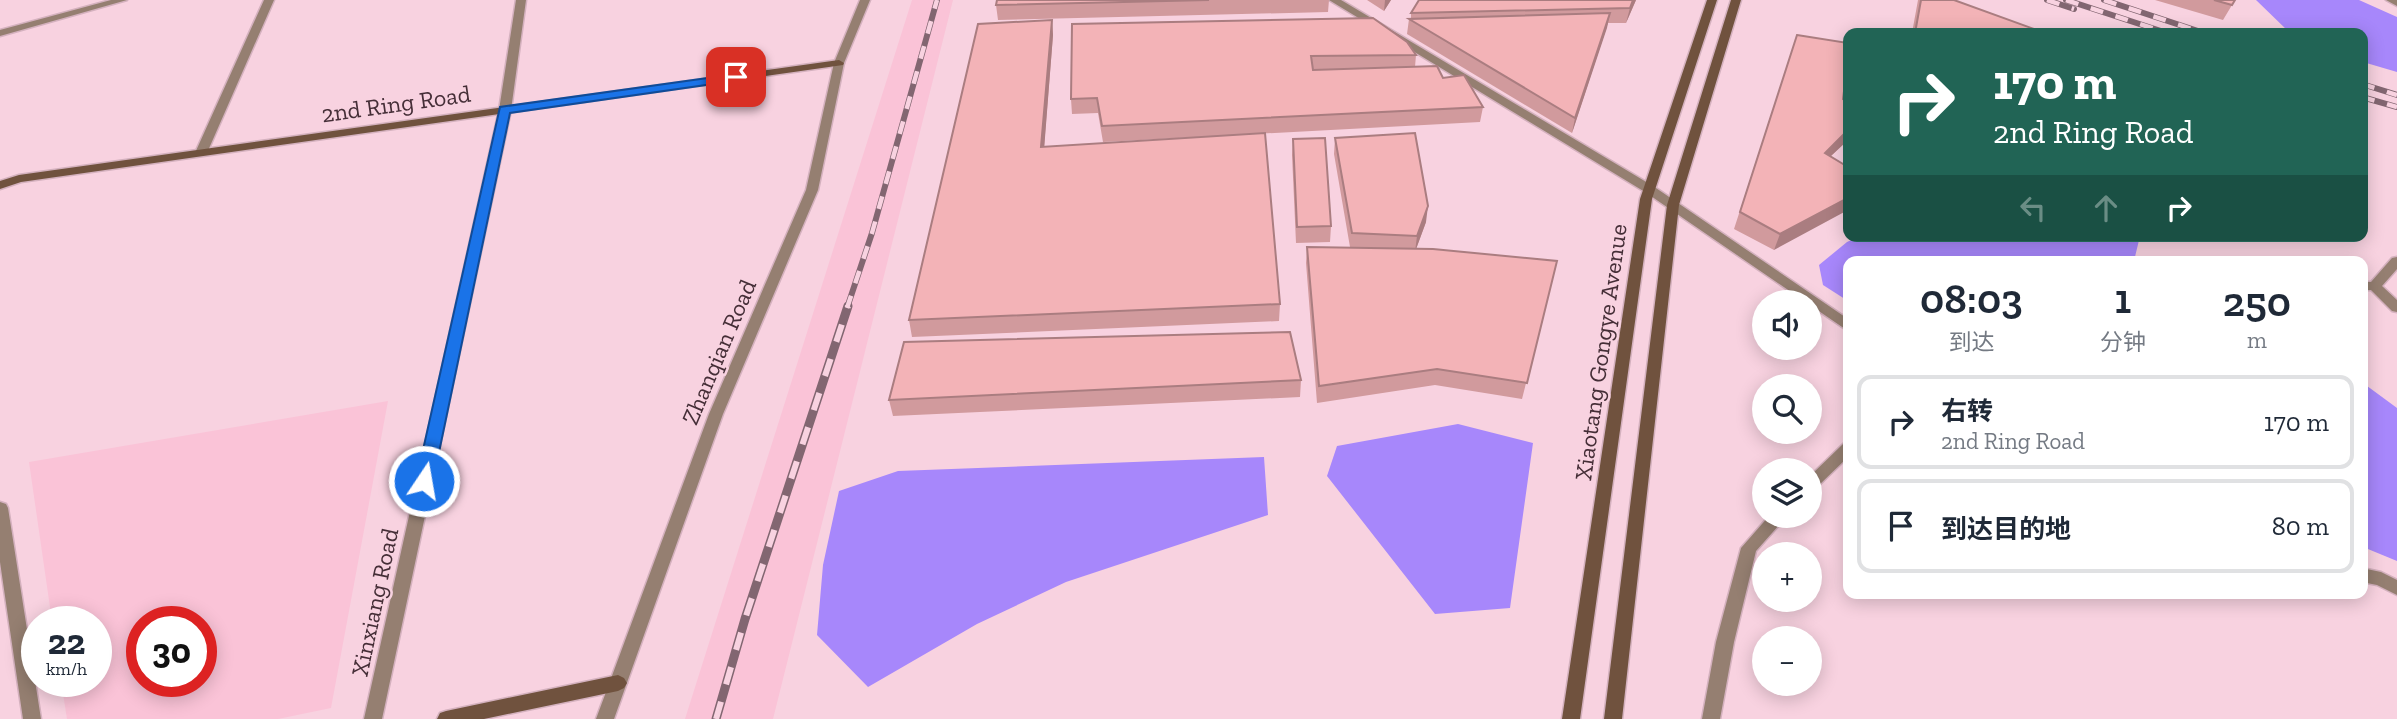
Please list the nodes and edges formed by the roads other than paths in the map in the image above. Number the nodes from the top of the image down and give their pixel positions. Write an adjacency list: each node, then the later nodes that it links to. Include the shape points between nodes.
1 (122, 0): 10 (street)
2 (269, 0): 13 (street)
3 (521, 0): 12 (street, Xinxiang Road)
4 (865, 0): 11 (street, Zhanqian Road)
5 (1334, 0): 15 (street)
6 (1712, 0): 15 (main road, Xiaotang Gongye Avenue)
7 (1736, 0): 16 (main road)
8 (2391, 0): 9 (street)
9 (2397, 3)
10 (0, 33)
11 (839, 63): 12 (main road, 2nd Ring Road); 27 (street, Zhanqian Road, via 812,190 716,414)
12 (505, 110): 13 (main road, 2nd Ring Road); 29 (street, Xinxiang Road)
13 (201, 153): 14 (main road, 2nd Ring Road)
14 (0, 185)
15 (1649, 189): 16 (street); 32 (main road, Xiaotang Gongye Avenue)
16 (1673, 205): 20 (street); 33 (main road)
17 (2397, 261): 18 (street)
18 (2368, 286): 19 (street)
19 (2397, 308)
20 (1843, 323)
21 (1843, 453): 22 (street)
22 (1822, 473)
23 (0, 508): 28 (street)
24 (1768, 528): 34 (street, via 1749,548)
25 (2368, 576): 26 (street)
26 (2397, 588)
27 (618, 683): 30 (main road); 31 (street, Zhanqian Road)
28 (32, 719)
29 (373, 719)
30 (446, 719)
31 (605, 719)
32 (1571, 719)
33 (1613, 719)
34 (1711, 719)

